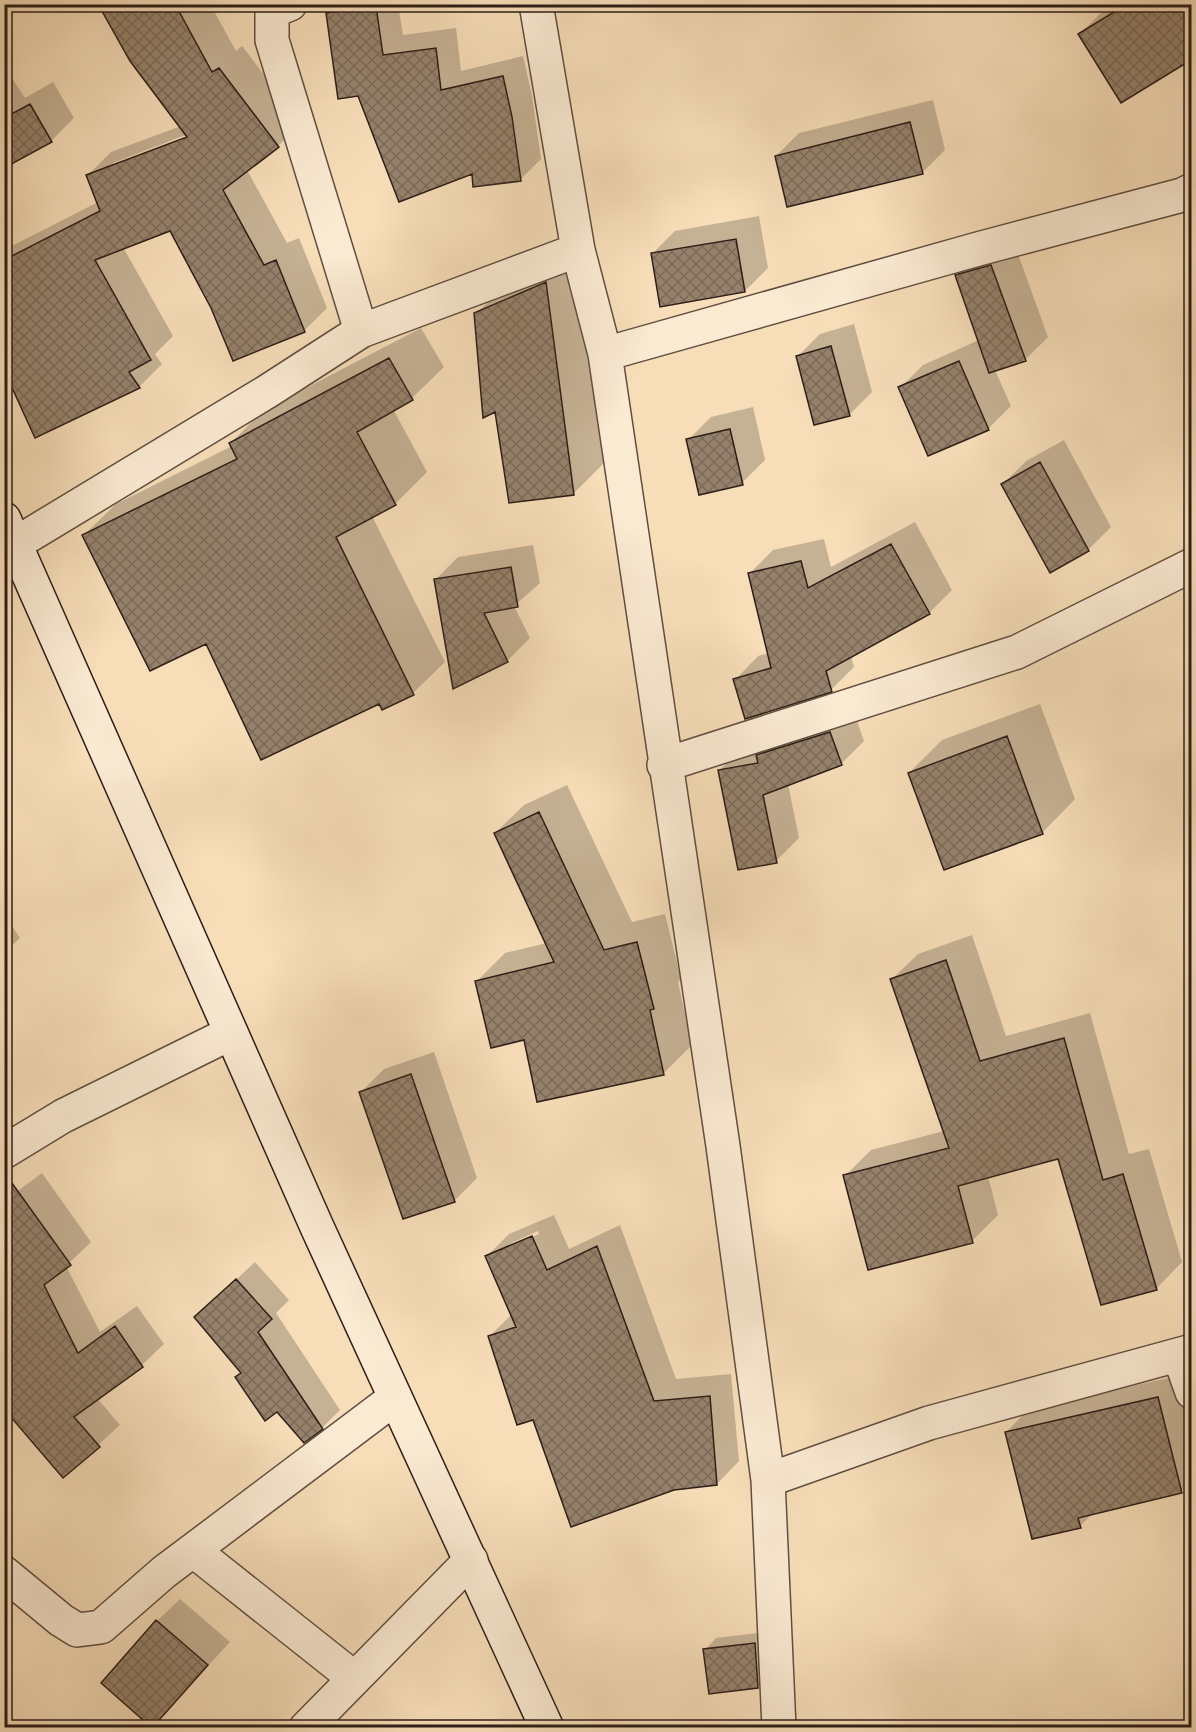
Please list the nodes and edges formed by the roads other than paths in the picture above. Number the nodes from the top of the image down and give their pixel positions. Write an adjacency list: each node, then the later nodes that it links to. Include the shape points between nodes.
1 (290, 4): 5 (street, via 272,11 272,40)
2 (536, 4): 4 (street)
3 (1188, 200): 6 (street, via 978,249)
4 (578, 250): 5 (street); 6 (street)
5 (361, 331): 7 (street, via 268,391)
6 (605, 354): 9 (street)
7 (8, 540): 10 (street)
8 (1191, 565): 9 (street, via 1017,652)
9 (664, 765): 15 (street, via 723,1146)
10 (231, 1033): 11 (street, via 63,1116); 14 (street)
11 (4, 1152)
12 (1185, 1353): 13 (street); 15 (street, via 928,1423)
13 (1191, 1392)
14 (395, 1398): 16 (street); 17 (street)
15 (768, 1480): 22 (street)
16 (194, 1551): 18 (street, via 102,1627 77,1630); 19 (street)
17 (471, 1560): 19 (street); 21 (street)
18 (4, 1573)
19 (354, 1678): 20 (street)
20 (306, 1728)
21 (547, 1728)
22 (779, 1728)

